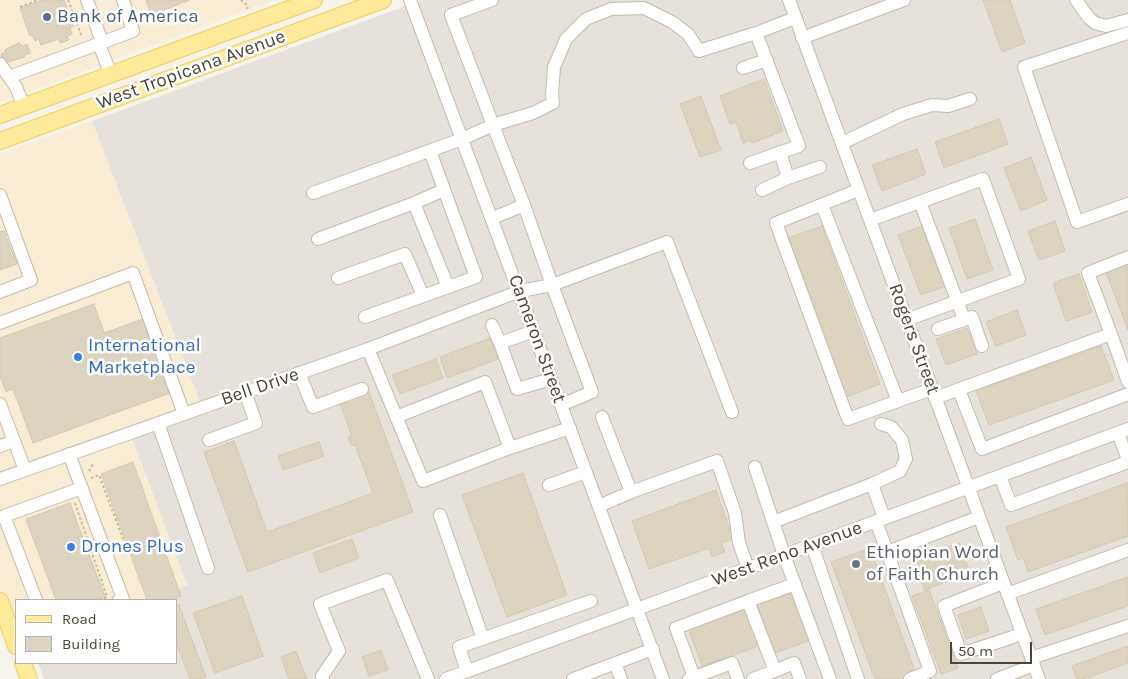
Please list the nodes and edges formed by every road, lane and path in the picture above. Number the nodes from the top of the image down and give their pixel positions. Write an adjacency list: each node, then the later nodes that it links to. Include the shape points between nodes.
1 (38, 0): 13 (path)
2 (68, 0): 21 (path)
3 (87, 0): 20 (street)
4 (123, 0): 20 (street, via 133,31)
5 (241, 0): 14 (path, via 248,6)
6 (314, 0): 25 (main road, West Tropicana Avenue)
7 (383, 0): 32 (main road, West Tropicana Avenue)
8 (410, 0): 31 (street, Cameron Street)
9 (492, 0): 30 (street, via 451,15)
10 (788, 0): 15 (street, Rogers Street)
11 (904, 0): 19 (street)
12 (1074, 1): 16 (street, via 1095,23 1106,26)
13 (20, 7)
14 (247, 12)
15 (795, 18): 17 (street); 19 (street, Rogers Street)
16 (1128, 20)
17 (756, 33): 22 (street); 30 (street, via 699,51 688,34 644,8 611,9 586,19 566,39 554,67 553,103 533,113)
18 (1128, 33): 46 (street, via 1024,67 1077,222)
19 (802, 38): 33 (street, Rogers Street)
20 (100, 43): 21 (street); 25 (street)
21 (86, 48): 26 (street)
22 (766, 60): 24 (street); 35 (street, via 799,146)
23 (0, 64): 26 (street)
24 (744, 68)
25 (111, 75): 28 (main road, West Tropicana Avenue); 32 (main road, via 101,90 28,118)
26 (9, 77): 28 (street)
27 (970, 99): 33 (street, via 903,114)
28 (24, 107): 29 (main road, West Tropicana Avenue)
29 (0, 115)
30 (493, 125): 31 (street); 47 (street)
31 (462, 139): 34 (street); 50 (street, Cameron Street)
32 (2, 140)
33 (842, 143): 41 (street, Rogers Street)
34 (430, 151): 39 (street); 42 (street)
35 (780, 152): 36 (street); 38 (street)
36 (750, 163)
37 (820, 167): 38 (street)
38 (788, 178): 40 (street)
39 (444, 190): 45 (street); 56 (street, via 476,277)
40 (762, 190)
41 (858, 190): 48 (street); 51 (street, Rogers Street)
42 (313, 193)
43 (0, 195): 49 (street)
44 (920, 202): 51 (street); 60 (street); 60 (street, via 983,179 1019,279)
45 (414, 203): 52 (street); 56 (street)
46 (1128, 204)
47 (524, 205): 50 (street); 55 (street)
48 (822, 205): 80 (street); 80 (street, via 776,223 848,419)
49 (2, 208): 58 (street, via 32,280)
50 (493, 218): 57 (street, Cameron Street)
51 (870, 220): 63 (street, Rogers Street)
52 (318, 239)
53 (1128, 257): 68 (street, via 1088,272)
54 (338, 278): 59 (street, via 405,254)
55 (552, 285): 57 (street, Bell Drive); 82 (street, via 592,392); 83 (street, Bell Drive, via 667,242)
56 (448, 287): 59 (street)
57 (520, 291): 67 (street, Cameron Street); 71 (street, Bell Drive)
58 (0, 292)
59 (423, 296): 61 (street)
60 (958, 302): 62 (street); 63 (street)
61 (365, 318)
62 (964, 319): 66 (street); 70 (street, via 972,317)
63 (906, 320): 78 (street, Rogers Street)
64 (0, 322): 84 (street, via 133,274)
65 (492, 325): 69 (street)
66 (938, 329)
67 (534, 331): 69 (street); 73 (street, Cameron Street)
68 (1111, 334): 74 (street); 76 (street)
69 (500, 343): 73 (street, via 517,389)
70 (982, 346)
71 (368, 349): 72 (street, Bell Drive); 85 (street)
72 (299, 373): 75 (street, via 314,407); 77 (street, Bell Drive)
73 (551, 378): 82 (street, Cameron Street)
74 (1128, 382)
75 (362, 389)
76 (959, 390): 78 (street); 79 (street, via 982,448)
77 (245, 392): 84 (street, Bell Drive); 91 (street, via 256,423)
78 (934, 394): 80 (street); 105 (street, Rogers Street)
79 (1128, 394)
80 (898, 401)
81 (0, 404): 92 (street)
82 (561, 405): 89 (street, Cameron Street)
83 (732, 412)
84 (184, 414): 87 (street, Bell Drive)
85 (396, 417): 94 (street, via 423,481); 94 (street, via 485,382)
86 (602, 417): 106 (street)
87 (158, 423): 95 (street, Bell Drive); 118 (street)
88 (881, 424): 103 (street, via 891,427 902,440 906,459 900,471)
89 (570, 428): 94 (street); 100 (street, Cameron Street)
90 (1123, 431): 96 (street); 101 (street, West Reno Avenue)
91 (209, 440)
92 (14, 441): 93 (street); 99 (street)
93 (0, 446)
94 (510, 448)
95 (69, 454): 99 (street, Bell Drive); 107 (street)
96 (1128, 461): 101 (street, via 1011,506)
97 (93, 464): 115 (path, via 88,474 90,478 100,475 125,544)
98 (755, 467): 112 (street)
99 (25, 470): 102 (street, Bell Drive)
100 (586, 472): 104 (street); 108 (street, Cameron Street)
101 (1000, 476): 105 (street, West Reno Avenue)
102 (0, 479)
103 (872, 484): 111 (street); 112 (street)
104 (549, 485)
105 (968, 487): 110 (street, Rogers Street); 111 (street, West Reno Avenue)
106 (630, 492): 108 (street); 119 (street, via 716,461 735,513 739,543)
107 (84, 493): 115 (street); 122 (street, via 4,516); 123 (path, via 74,503 107,597)
108 (599, 506): 129 (street, Cameron Street)
109 (440, 515): 133 (street)
110 (979, 517): 116 (street); 121 (street, Rogers Street)
111 (880, 520): 113 (street, West Reno Avenue); 116 (street)
112 (773, 522): 117 (street)
113 (812, 545): 117 (street, West Reno Avenue); 153 (street)
114 (1128, 550): 121 (street)
115 (105, 552): 124 (street)
116 (887, 552): 154 (street, via 930,671)
117 (784, 555): 119 (street, West Reno Avenue); 120 (street)
118 (208, 568)
119 (748, 568): 129 (street, West Reno Avenue)
120 (795, 584): 126 (street); 152 (street)
121 (1005, 589): 132 (street, Rogers Street); 132 (street, via 944,606 961,654)
122 (36, 599)
123 (102, 599)
124 (123, 599)
125 (591, 601): 127 (street)
126 (748, 601): 140 (street); 141 (street, via 676,628)
127 (573, 607): 131 (street); 133 (street)
128 (1, 608): 134 (main road)
129 (637, 608): 131 (street, West Reno Avenue); 135 (street, Cameron Street)
130 (1128, 626): 136 (street)
131 (580, 629): 139 (street, West Reno Avenue)
132 (1022, 634): 136 (street, Rogers Street)
133 (483, 639): 139 (street, via 459,647)
134 (15, 641)
135 (652, 649): 137 (street); 148 (street, Cameron Street)
136 (1032, 662): 155 (street); 156 (street, Rogers Street)
137 (615, 663): 146 (street); 147 (street)
138 (22, 664): 142 (main road)
139 (467, 671): 145 (street, West Reno Avenue)
140 (775, 671): 150 (street); 151 (street, via 794,663)
141 (691, 678): 149 (street, via 732,663)
142 (29, 679)
143 (322, 679): 144 (street, via 339,651 320,604 387,580)
144 (428, 679)
145 (446, 679)
146 (573, 679)
147 (621, 679)
148 (663, 679)
149 (738, 679)
150 (753, 679)
151 (800, 679)
152 (830, 679)
153 (858, 679)
154 (910, 679)
155 (997, 679)
156 (1038, 679)

